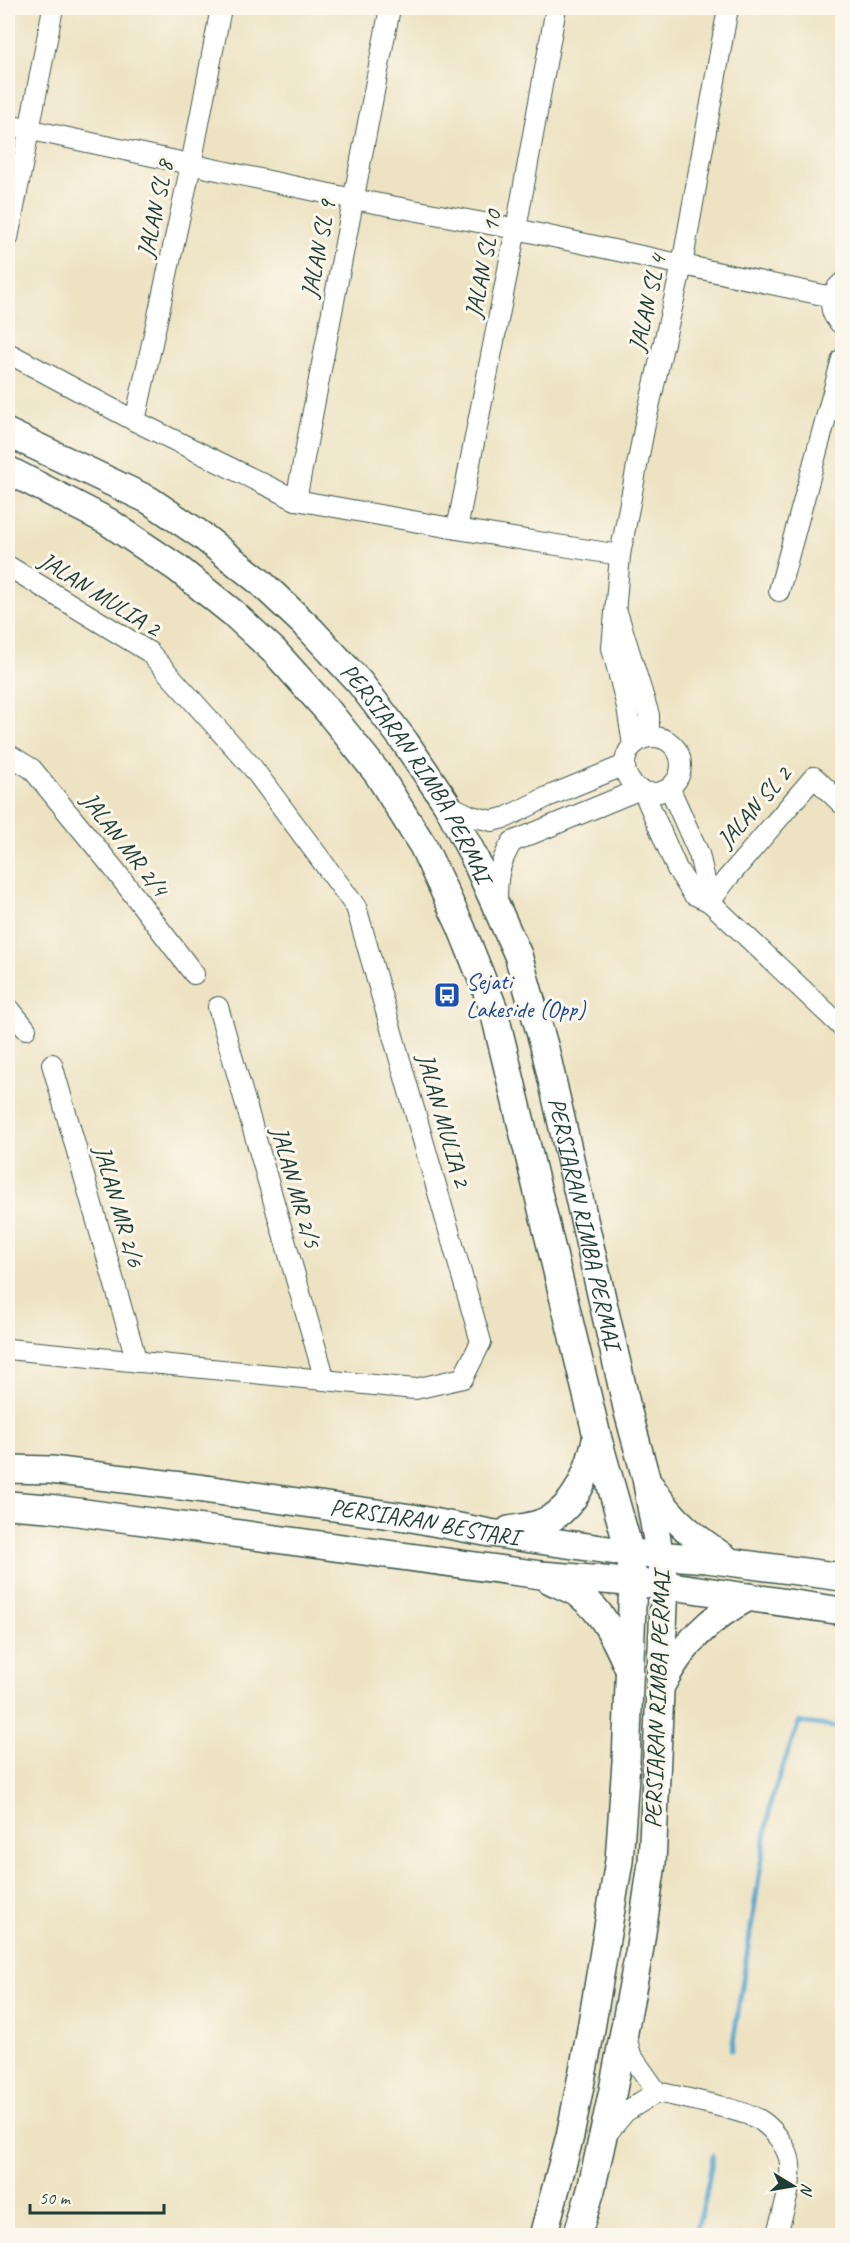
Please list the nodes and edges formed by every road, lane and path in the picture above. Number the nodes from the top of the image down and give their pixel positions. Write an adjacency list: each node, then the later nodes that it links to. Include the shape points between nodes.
1 (53, 8): 7 (street)
2 (221, 8): 8 (street, JALAN SL 8)
3 (390, 8): 9 (street, JALAN SL 9)
4 (556, 8): 10 (street, JALAN SL 10)
5 (728, 8): 12 (street, JALAN SL 4)
6 (8, 125): 7 (street)
7 (30, 130): 8 (street); 11 (street)
8 (191, 165): 9 (street); 17 (street, JALAN SL 8)
9 (353, 199): 10 (street); 23 (street, JALAN SL 9)
10 (516, 229): 12 (street); 25 (street, JALAN SL 10)
11 (8, 238)
12 (682, 265): 13 (street); 26 (street, JALAN SL 4)
13 (837, 290): 14 (street, via 833,313)
14 (843, 325)
15 (8, 353): 17 (street)
16 (843, 359): 28 (street)
17 (135, 421): 23 (street)
18 (8, 433): 20 (main road, PERSIARAN RIMBA PERMAI)
19 (8, 443): 20 (main road)
20 (80, 468): 34 (main road, PERSIARAN RIMBA PERMAI, via 149,500 259,581 360,683)
21 (8, 470): 24 (main road, PERSIARAN RIMBA PERMAI)
22 (8, 481): 24 (main road)
23 (296, 500): 25 (street)
24 (107, 520): 47 (main road, PERSIARAN RIMBA PERMAI, via 177,568 274,652 378,774 423,846 493,1007)
25 (457, 529): 26 (street)
26 (620, 555): 29 (street, JALAN SL 4, via 616,610 649,715)
27 (8, 566): 46 (street, JALAN MULIA 2, via 149,652 252,767 356,907 481,1341 463,1378 415,1389)
28 (779, 591)
29 (641, 741): 31 (street, via 629,751); 32 (street, via 664,738 680,754 682,769)
30 (8, 754): 38 (street, JALAN MR 2/4, via 32,769)
31 (625, 765): 33 (street, via 628,779); 34 (street, via 492,821)
32 (670, 789): 33 (street, via 658,794); 36 (street, JALAN SL 2, via 699,854)
33 (641, 791): 36 (street, via 677,869 693,894); 37 (street, via 512,842 498,874)
34 (447, 804): 37 (main road, PERSIARAN RIMBA PERMAI)
35 (843, 804): 36 (street, JALAN SL 2, via 814,777)
36 (710, 902): 41 (street)
37 (497, 907): 49 (main road, PERSIARAN RIMBA PERMAI, via 518,955 545,1049)
38 (194, 974)
39 (8, 1007): 42 (street)
40 (218, 1007): 46 (street, JALAN MR 2/5)
41 (843, 1027)
42 (26, 1029)
43 (52, 1064): 45 (street, JALAN MR 2/6)
44 (8, 1349): 45 (street, JALAN MULIA 2)
45 (137, 1362): 46 (street, JALAN MULIA 2)
46 (325, 1380)
47 (597, 1436): 51 (main road, via 584,1482 556,1516 540,1524); 52 (main road, PERSIARAN RIMBA PERMAI)
48 (8, 1469): 51 (main road, PERSIARAN BESTARI, via 51,1470 197,1488)
49 (646, 1478): 53 (main road, PERSIARAN RIMBA PERMAI); 54 (main road, via 683,1528)
50 (8, 1506): 55 (main road, PERSIARAN BESTARI, via 48,1508)
51 (490, 1533): 52 (main road, PERSIARAN BESTARI)
52 (630, 1553): 53 (main road, PERSIARAN BESTARI); 57 (main road, PERSIARAN RIMBA PERMAI)
53 (661, 1555): 54 (main road, PERSIARAN BESTARI); 58 (main road, PERSIARAN RIMBA PERMAI)
54 (729, 1562): 56 (main road, PERSIARAN BESTARI)
55 (541, 1575): 57 (main road, PERSIARAN BESTARI); 61 (main road, via 579,1594 598,1611)
56 (843, 1576)
57 (633, 1581): 58 (main road, PERSIARAN BESTARI); 61 (main road, PERSIARAN RIMBA PERMAI)
58 (665, 1585): 59 (main road, PERSIARAN BESTARI); 62 (main road, PERSIARAN RIMBA PERMAI)
59 (749, 1597): 60 (main road, PERSIARAN BESTARI); 62 (main road, via 717,1616 672,1664)
60 (843, 1611)
61 (630, 1671): 66 (main road, PERSIARAN RIMBA PERMAI, via 619,1861 570,2136)
62 (661, 1685): 63 (main road, PERSIARAN RIMBA PERMAI, via 652,1863)
63 (625, 2029): 64 (street, via 631,2055); 65 (main road, PERSIARAN RIMBA PERMAI)
64 (657, 2092): 65 (street, via 625,2112); 68 (street, via 762,2121 778,2138 790,2161 789,2187)
65 (602, 2140): 67 (main road, PERSIARAN RIMBA PERMAI)
66 (543, 2235)
67 (577, 2235)
68 (776, 2235)

